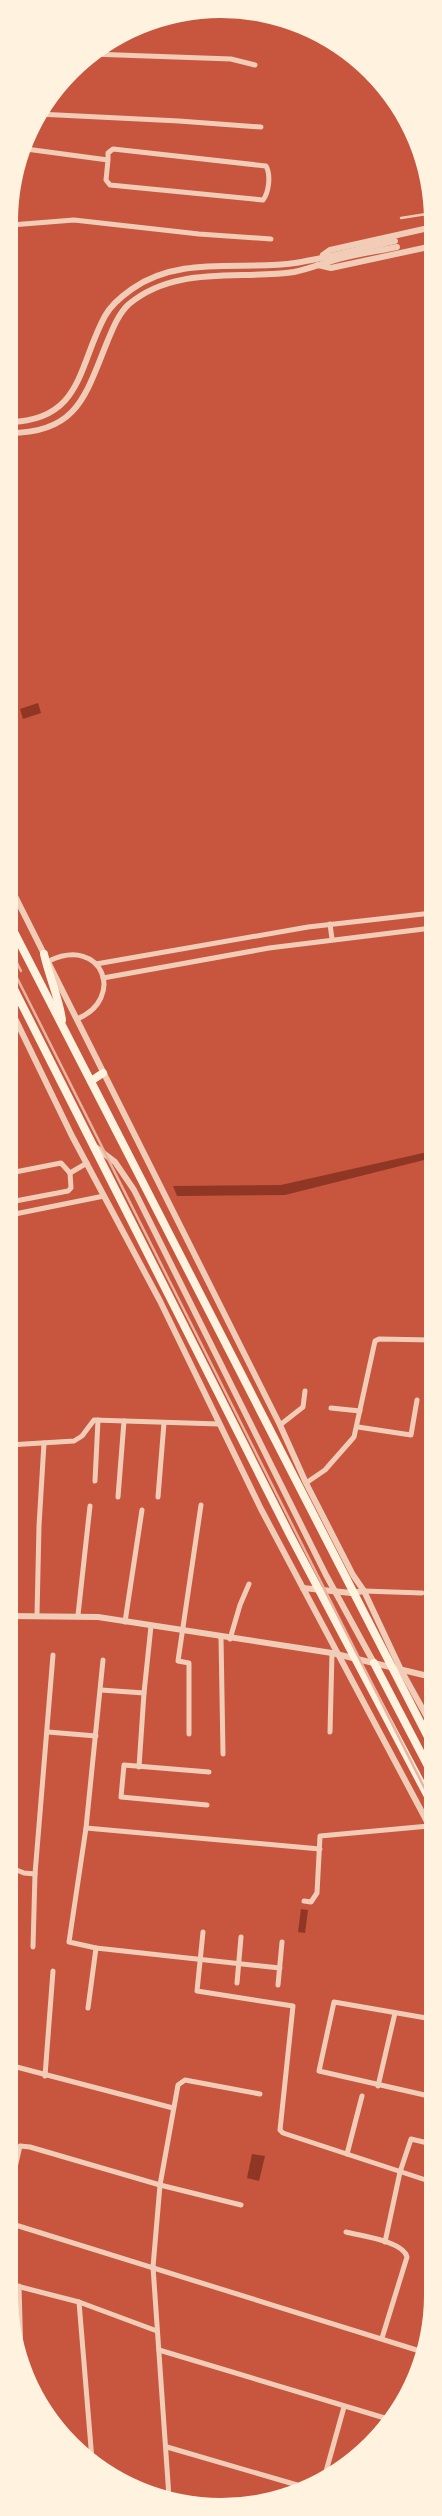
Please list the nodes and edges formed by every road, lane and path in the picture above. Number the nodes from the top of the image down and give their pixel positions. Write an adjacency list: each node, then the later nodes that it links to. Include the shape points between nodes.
1 (105, 54): 2 (street, via 232,59)
2 (255, 66)
3 (48, 114): 4 (street)
4 (260, 127)
5 (30, 150): 6 (street)
6 (108, 160): 6 (street, via 106,180 110,186 263,200 265,197 266,166 113,149)
7 (424, 214): 8 (lane)
8 (400, 218)
9 (18, 224): 11 (street, via 74,220)
10 (424, 229): 13 (street, via 330,250)
11 (271, 239)
12 (424, 241): 14 (street, via 331,268)
13 (322, 256): 14 (street, via 396,244); 15 (street, via 295,263 195,267 169,273 133,288 106,314 72,394 48,415)
14 (317, 265): 16 (street, via 294,272 197,276 151,290 127,306 119,317 88,390 75,410 52,426)
15 (18, 421)
16 (18, 433)
17 (18, 902): 23 (street)
18 (424, 914): 19 (street)
19 (330, 924): 21 (street); 24 (street)
20 (424, 929): 21 (street)
21 (332, 939): 25 (street)
22 (18, 940): 29 (highway)
23 (47, 958): 24 (street, via 80,955); 27 (street); 29 (highway, via 48,971 60,1003)
24 (96, 964): 25 (street)
25 (103, 978): 27 (street, via 101,998 88,1014)
26 (18, 1005): 32 (highway)
27 (77, 1019): 30 (street)
28 (18, 1024): 33 (street)
29 (62, 1026): 31 (highway)
30 (103, 1074): 31 (highway); 48 (street)
31 (91, 1080): 82 (highway)
32 (93, 1145): 62 (street, via 114,1162 134,1190); 91 (highway, via 317,1588)
33 (86, 1163): 35 (street); 36 (street)
34 (18, 1171): 35 (street, via 61,1163)
35 (70, 1173): 37 (street, via 71,1188 68,1192)
36 (104, 1196): 38 (street); 47 (street, via 160,1301)
37 (18, 1201)
38 (18, 1212)
39 (424, 1340): 43 (street, via 375,1341)
40 (305, 1391): 48 (street, via 303,1407)
41 (418, 1400): 49 (street, via 411,1435)
42 (331, 1408): 43 (street)
43 (360, 1411): 49 (street)
44 (98, 1420): 45 (street); 50 (street, via 90,1423 82,1436 74,1441); 52 (street)
45 (124, 1421): 46 (street); 54 (street)
46 (164, 1423): 47 (street); 55 (street)
47 (219, 1424): 60 (street)
48 (280, 1425): 53 (street)
49 (358, 1427): 53 (street, via 342,1452 325,1470)
50 (44, 1443): 51 (street); 64 (street)
51 (18, 1445)
52 (95, 1481)
53 (306, 1483): 61 (street)
54 (118, 1497)
55 (158, 1497)
56 (200, 1505): 69 (street)
57 (90, 1506): 66 (street)
58 (142, 1510): 67 (street)
59 (249, 1584): 71 (street)
60 (303, 1588): 62 (street); 73 (street)
61 (364, 1591): 62 (street); 63 (street); 77 (street)
62 (336, 1592): 76 (street)
63 (422, 1593)
64 (37, 1615): 65 (street); 66 (street)
65 (18, 1616)
66 (78, 1616): 67 (street)
67 (125, 1622): 68 (street)
68 (152, 1626): 69 (street); 80 (street)
69 (181, 1630): 70 (street); 85 (street, via 178,1661 189,1664)
70 (221, 1637): 71 (street); 87 (street)
71 (230, 1639): 72 (street)
72 (332, 1653): 73 (street); 84 (street)
73 (340, 1654): 76 (street); 93 (street)
74 (53, 1655): 83 (street)
75 (103, 1660): 79 (street)
76 (374, 1663): 77 (street); 88 (highway)
77 (401, 1670): 78 (street); 81 (street)
78 (424, 1674)
79 (101, 1690): 80 (street); 86 (street)
80 (144, 1693): 89 (street)
81 (424, 1712)
82 (424, 1729)
83 (48, 1732): 86 (street); 98 (street)
84 (330, 1732)
85 (189, 1734)
86 (96, 1736): 94 (street)
87 (223, 1754)
88 (424, 1759)
89 (139, 1767): 90 (street); 92 (street, via 124,1765 121,1798)
90 (209, 1772)
91 (424, 1790)
92 (207, 1805)
93 (424, 1817)
94 (86, 1828): 96 (street); 104 (street, via 69,1942)
95 (424, 1829): 96 (street, via 320,1836)
96 (320, 1849): 99 (street, via 317,1894 311,1902)
97 (18, 1869): 98 (street)
98 (35, 1874): 103 (street)
99 (304, 1901)
100 (203, 1932): 105 (street)
101 (241, 1936): 106 (street)
102 (282, 1942): 107 (street)
103 (33, 1947)
104 (96, 1948): 105 (street); 111 (street)
105 (199, 1960): 106 (street); 122 (street, via 196,1991 293,2005 278,2127 283,2133)
106 (239, 1964): 107 (street); 109 (street)
107 (280, 1968): 110 (street)
108 (53, 1971): 115 (street)
109 (237, 1983)
110 (278, 1985)
111 (88, 2008)
112 (395, 2012): 113 (street); 116 (street); 116 (street, via 334,2002 319,2072)
113 (424, 2017)
114 (18, 2068): 115 (street)
115 (45, 2076): 120 (street)
116 (378, 2086): 118 (street)
117 (260, 2094): 120 (street, via 185,2080 178,2085)
118 (424, 2095)
119 (362, 2096): 122 (street)
120 (173, 2108): 126 (street)
121 (424, 2142): 124 (street, via 411,2139)
122 (347, 2154): 124 (street)
123 (18, 2155): 126 (street, via 20,2146 30,2147)
124 (400, 2172): 125 (street); 130 (street)
125 (424, 2180)
126 (160, 2186): 127 (street); 131 (street)
127 (241, 2205)
128 (18, 2226): 131 (street)
129 (346, 2232): 130 (street)
130 (385, 2242): 136 (street, via 401,2247 407,2257)
131 (152, 2268): 135 (street); 136 (street)
132 (19, 2286): 133 (street); 134 (street)
133 (78, 2302): 135 (street); 142 (street)
134 (20, 2330)
135 (157, 2331): 137 (street)
136 (382, 2338): 138 (street)
137 (159, 2350): 139 (street); 141 (street)
138 (417, 2350)
139 (344, 2407): 140 (street); 143 (street)
140 (383, 2418)
141 (167, 2447): 144 (street); 145 (street)
142 (91, 2451)
143 (327, 2469)
144 (295, 2484)
145 (169, 2492)

